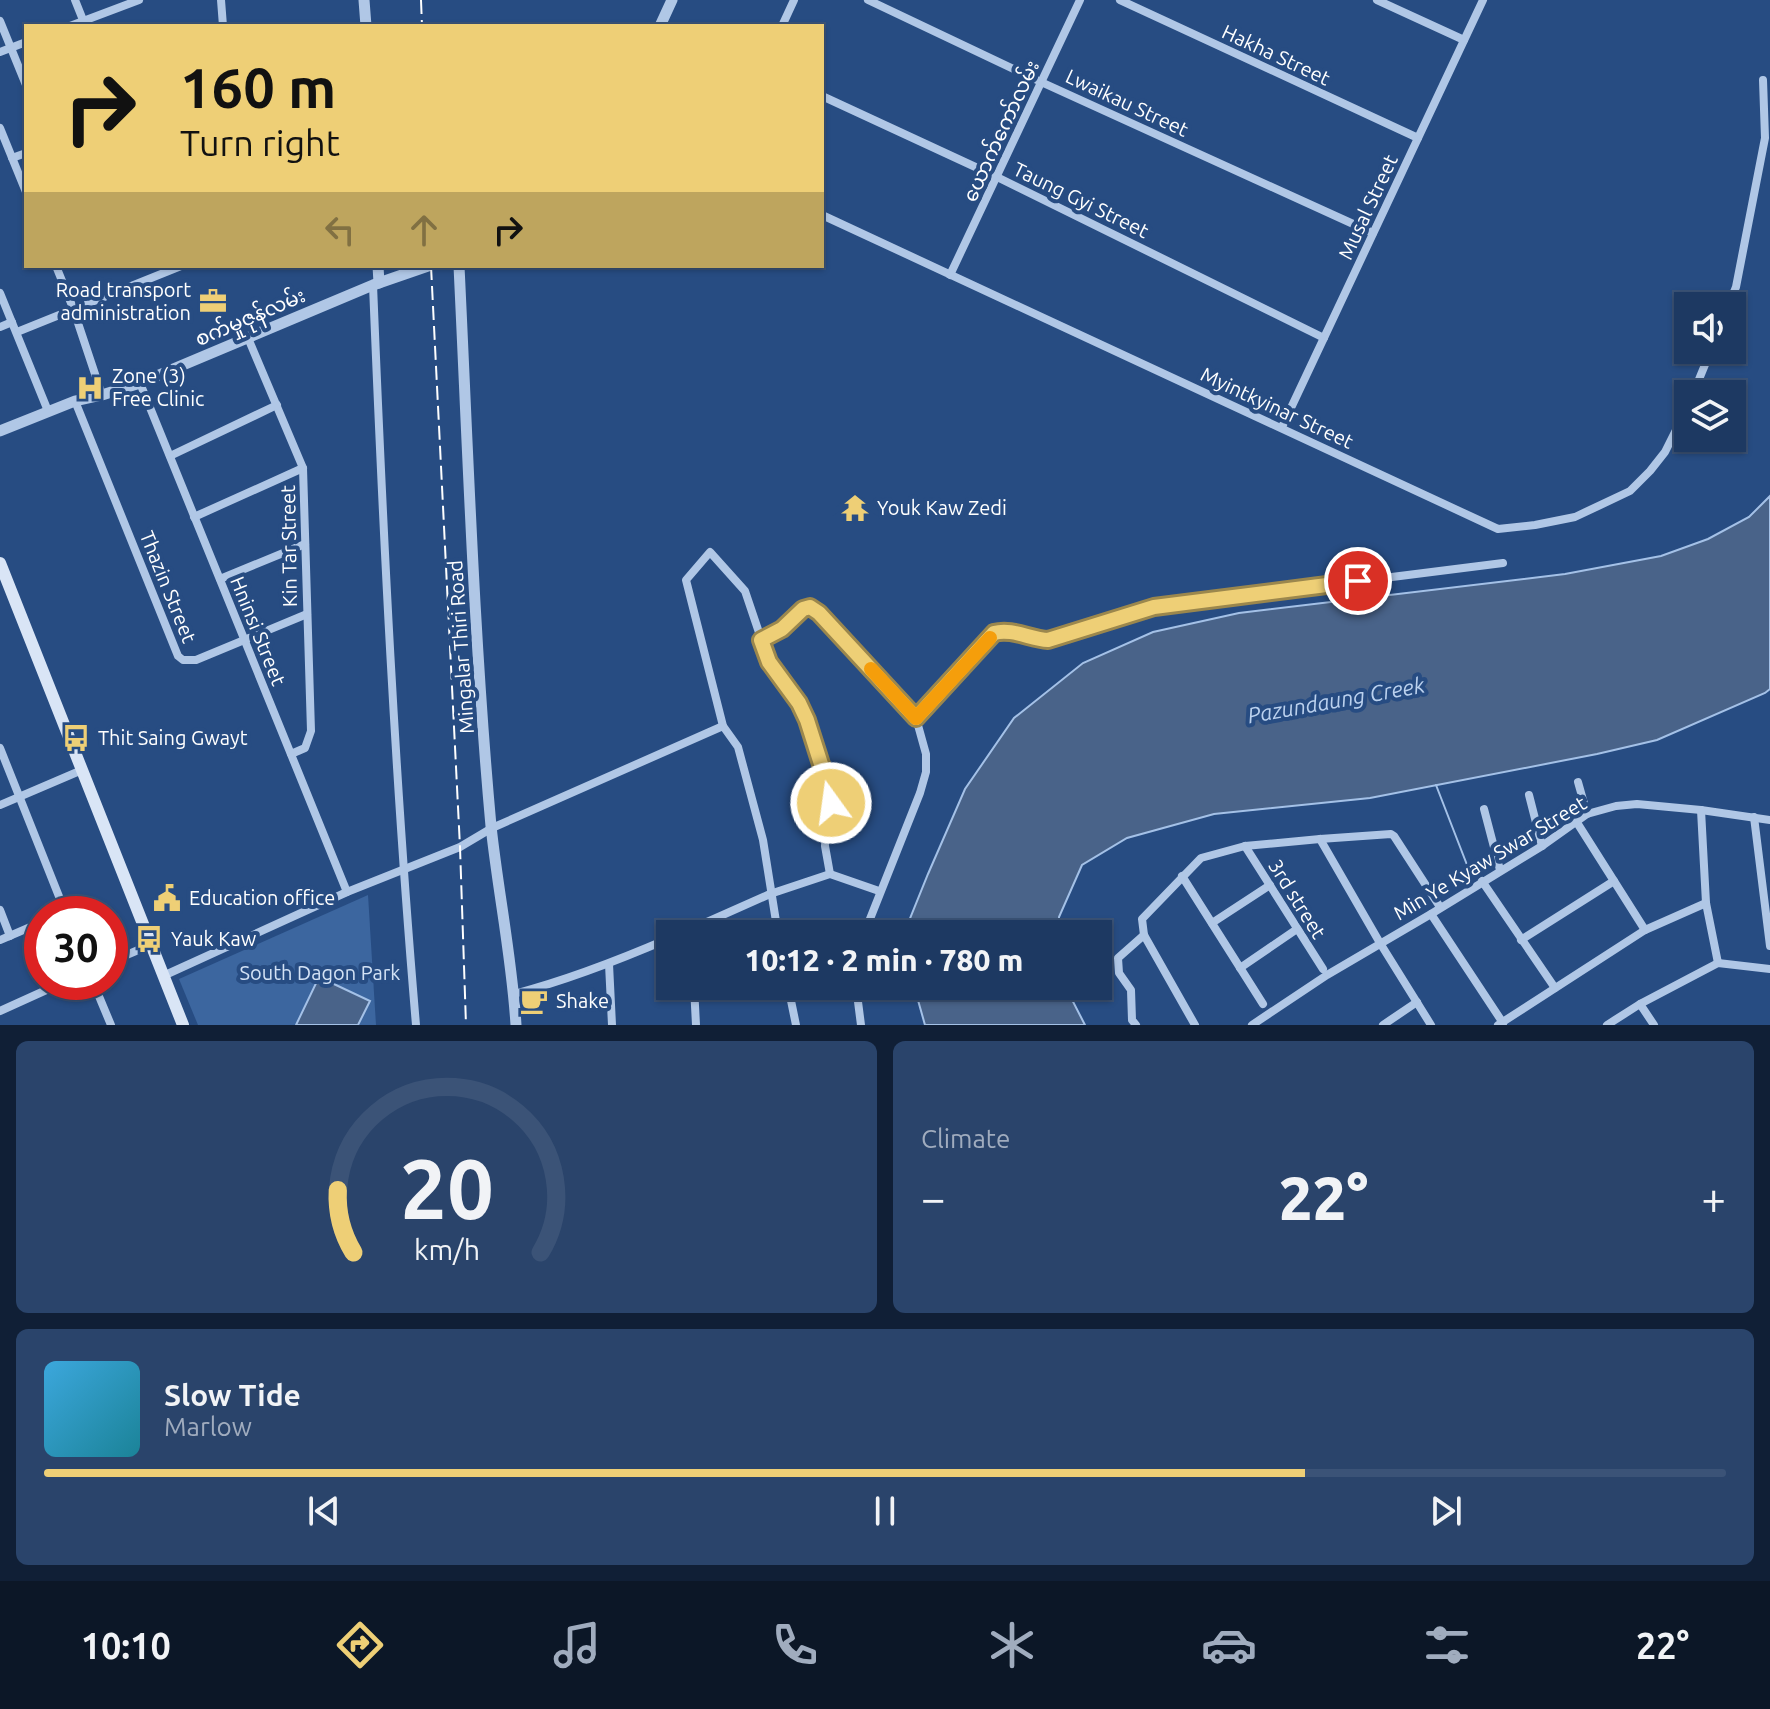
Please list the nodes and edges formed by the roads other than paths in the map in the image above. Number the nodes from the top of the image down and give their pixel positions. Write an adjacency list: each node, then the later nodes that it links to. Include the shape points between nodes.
1 (75, 0): 13 (street)
2 (139, 0): 13 (street)
3 (221, 0): 14 (street)
4 (364, 0): 15 (street)
5 (672, 0): 16 (street)
6 (794, 0): 17 (street)
7 (868, 0): 24 (street, Lwaikau Street)
8 (1080, 0): 24 (street, ယောက်ကော်လမ်း)
9 (1120, 0): 27 (street, Hakha Street)
10 (1377, 0): 18 (street)
11 (1483, 0): 18 (street, Musal Street)
12 (0, 21): 20 (street)
13 (85, 24)
14 (223, 24)
15 (366, 24)
16 (665, 24)
17 (783, 24)
18 (1464, 40): 27 (street, Musal Street)
19 (24, 43): 20 (street)
20 (11, 48): 21 (street); 22 (street)
21 (0, 52)
22 (24, 80)
23 (1763, 80): 41 (street, via 1765,138)
24 (1041, 82): 30 (street, ယောက်ကော်လမ်း); 33 (street, Lwaikau Street)
25 (824, 97): 30 (street, Taung Gyi Street)
26 (0, 128): 29 (street)
27 (1418, 138): 33 (street, Musal Street)
28 (24, 154): 29 (street)
29 (12, 158): 31 (street)
30 (997, 177): 39 (street, ယောက်ကော်လမ်း); 48 (street, Taung Gyi Street)
31 (24, 187)
32 (824, 216): 39 (street, Myintkyinar Street)
33 (1373, 233): 48 (street, Musal Street)
34 (57, 268): 43 (street)
35 (176, 268): 43 (street)
36 (378, 268): 40 (street)
37 (422, 268): 40 (street, စက်မှုဇုန်လမ်း)
38 (459, 268): 83 (street, Mingalar Thiri Road)
39 (950, 275): 54 (street, Myintkyinar Street)
40 (376, 284): 47 (street, စက်မှုဇုန်လမ်း); 87 (street, via 385,584)
41 (1734, 292)
42 (0, 293): 44 (street)
43 (73, 308): 46 (street); 50 (street)
44 (12, 322): 45 (street); 46 (street)
45 (0, 327)
46 (17, 332): 53 (street)
47 (248, 338): 49 (street, စက်မှုဇုန်လမ်း); 52 (street, Kin Tar Street)
48 (1324, 338): 54 (street, Musal Street)
49 (140, 383): 50 (street, စက်မှုဇုန်လမ်း); 57 (street, Hninsi Street)
50 (102, 395): 51 (street, စက်မှုဇုန်လမ်း)
51 (75, 401): 53 (street, စက်မှုဇုန်လမ်း); 66 (street, Thazin Street, via 178,656 196,660)
52 (277, 405): 57 (street); 58 (street, Kin Tar Street)
53 (48, 411): 55 (street, စက်မှုဇုန်လမ်း)
54 (1282, 427): 56 (street, Myintkyinar Street, via 1498,529 1575,517 1630,491)
55 (0, 431)
56 (1674, 434)
57 (170, 456): 59 (street, Hninsi Street)
58 (303, 468): 59 (street); 60 (street, Kin Tar Street)
59 (194, 517): 63 (street, Hninsi Street)
60 (305, 544): 63 (street); 65 (street, Kin Tar Street)
61 (0, 563): 64 (main road)
62 (1503, 563): 68 (street, via 1154,607 1048,640 1004,630 994,633)
63 (220, 579): 66 (street, Hninsi Street)
64 (5, 592): 72 (main road)
65 (307, 614): 66 (street, Thazin Street); 71 (street, Kin Tar Street, via 311,731 305,748)
66 (244, 640): 71 (street, Hninsi Street)
67 (761, 640): 68 (street, via 810,607); 69 (street, via 745,591 710,552 686,580); 89 (street, via 769,662 807,720 828,786 825,846)
68 (916, 718): 94 (street, via 926,772)
69 (723, 726): 83 (street); 96 (street, via 738,747 763,840)
70 (0, 748): 75 (street)
71 (291, 754): 95 (street, Hninsi Street)
72 (82, 770): 75 (street); 115 (main road)
73 (1578, 782): 79 (street)
74 (1529, 795): 86 (street)
75 (19, 796): 76 (street); 97 (street)
76 (0, 805)
77 (1484, 809): 88 (street)
78 (1701, 810): 79 (street, Min Ye Kyaw Swar Street, via 1637,804); 80 (street, Min Ye Kyaw Swar Street); 98 (street)
79 (1587, 814): 82 (street, Min Ye Kyaw Swar Street)
80 (1754, 817): 81 (street, Min Ye Kyaw Swar Street); 116 (street)
81 (1770, 820)
82 (1576, 821): 86 (street, Min Ye Kyaw Swar Street); 92 (street)
83 (492, 828): 87 (street, via 460,847); 125 (street, Mingalar Thiri Road)
84 (1320, 839): 85 (street); 99 (street, via 1391,834); 113 (street)
85 (1245, 846): 90 (street, via 1201,858); 93 (street, 3rd street)
86 (1542, 846): 88 (street, Min Ye Kyaw Swar Street)
87 (403, 868): 95 (street); 138 (street)
88 (1500, 870): 91 (street, Min Ye Kyaw Swar Street)
89 (830, 874): 94 (street); 96 (street)
90 (1182, 876): 105 (street); 109 (street, via 1142,919)
91 (1482, 881): 99 (street, Min Ye Kyaw Swar Street); 112 (street)
92 (1614, 881): 108 (street); 112 (street)
93 (1270, 885): 105 (street); 106 (street, 3rd street)
94 (879, 891): 104 (street)
95 (347, 892): 123 (street)
96 (770, 894): 102 (street); 103 (street)
97 (57, 896)
98 (1706, 903): 108 (street); 118 (street)
99 (1440, 907): 101 (street, Min Ye Kyaw Swar Street)
100 (0, 910): 110 (street)
101 (1431, 914): 113 (street, Min Ye Kyaw Swar Street); 135 (street)
102 (716, 920)
103 (775, 920)
104 (869, 920)
105 (1212, 923): 120 (street)
106 (1297, 929): 120 (street); 121 (street, 3rd street)
107 (24, 930): 110 (street)
108 (1645, 930): 124 (street)
109 (1144, 935): 144 (street, via 1118,958 1119,973 1131,990); 145 (street)
110 (10, 936): 111 (street)
111 (0, 940)
112 (1521, 940): 124 (street)
113 (1380, 943): 131 (street); 146 (street, Min Ye Kyaw Swar Street)
114 (656, 944): 119 (street)
115 (150, 945): 117 (street); 123 (main road)
116 (1770, 946)
117 (128, 954)
118 (1718, 963): 122 (street); 133 (street)
119 (609, 964): 125 (street); 140 (street)
120 (1240, 968): 132 (street)
121 (1323, 969)
122 (1770, 969)
123 (163, 976): 137 (main road)
124 (1555, 988): 135 (street)
125 (514, 994): 139 (street, Mingalar Thiri Road)
126 (24, 1000): 134 (street)
127 (101, 1000): 136 (street)
128 (695, 1000): 141 (street)
129 (791, 1000): 142 (street)
130 (858, 1000): 143 (street)
131 (1417, 1002): 147 (street); 148 (street)
132 (1263, 1004)
133 (1640, 1004): 149 (street); 150 (street)
134 (0, 1011)
135 (1502, 1024)
136 (111, 1025)
137 (183, 1025)
138 (416, 1025)
139 (516, 1025)
140 (612, 1025)
141 (696, 1025)
142 (796, 1025)
143 (861, 1025)
144 (1136, 1025)
145 (1195, 1025)
146 (1252, 1025)
147 (1383, 1025)
148 (1431, 1025)
149 (1607, 1025)
150 (1654, 1025)

